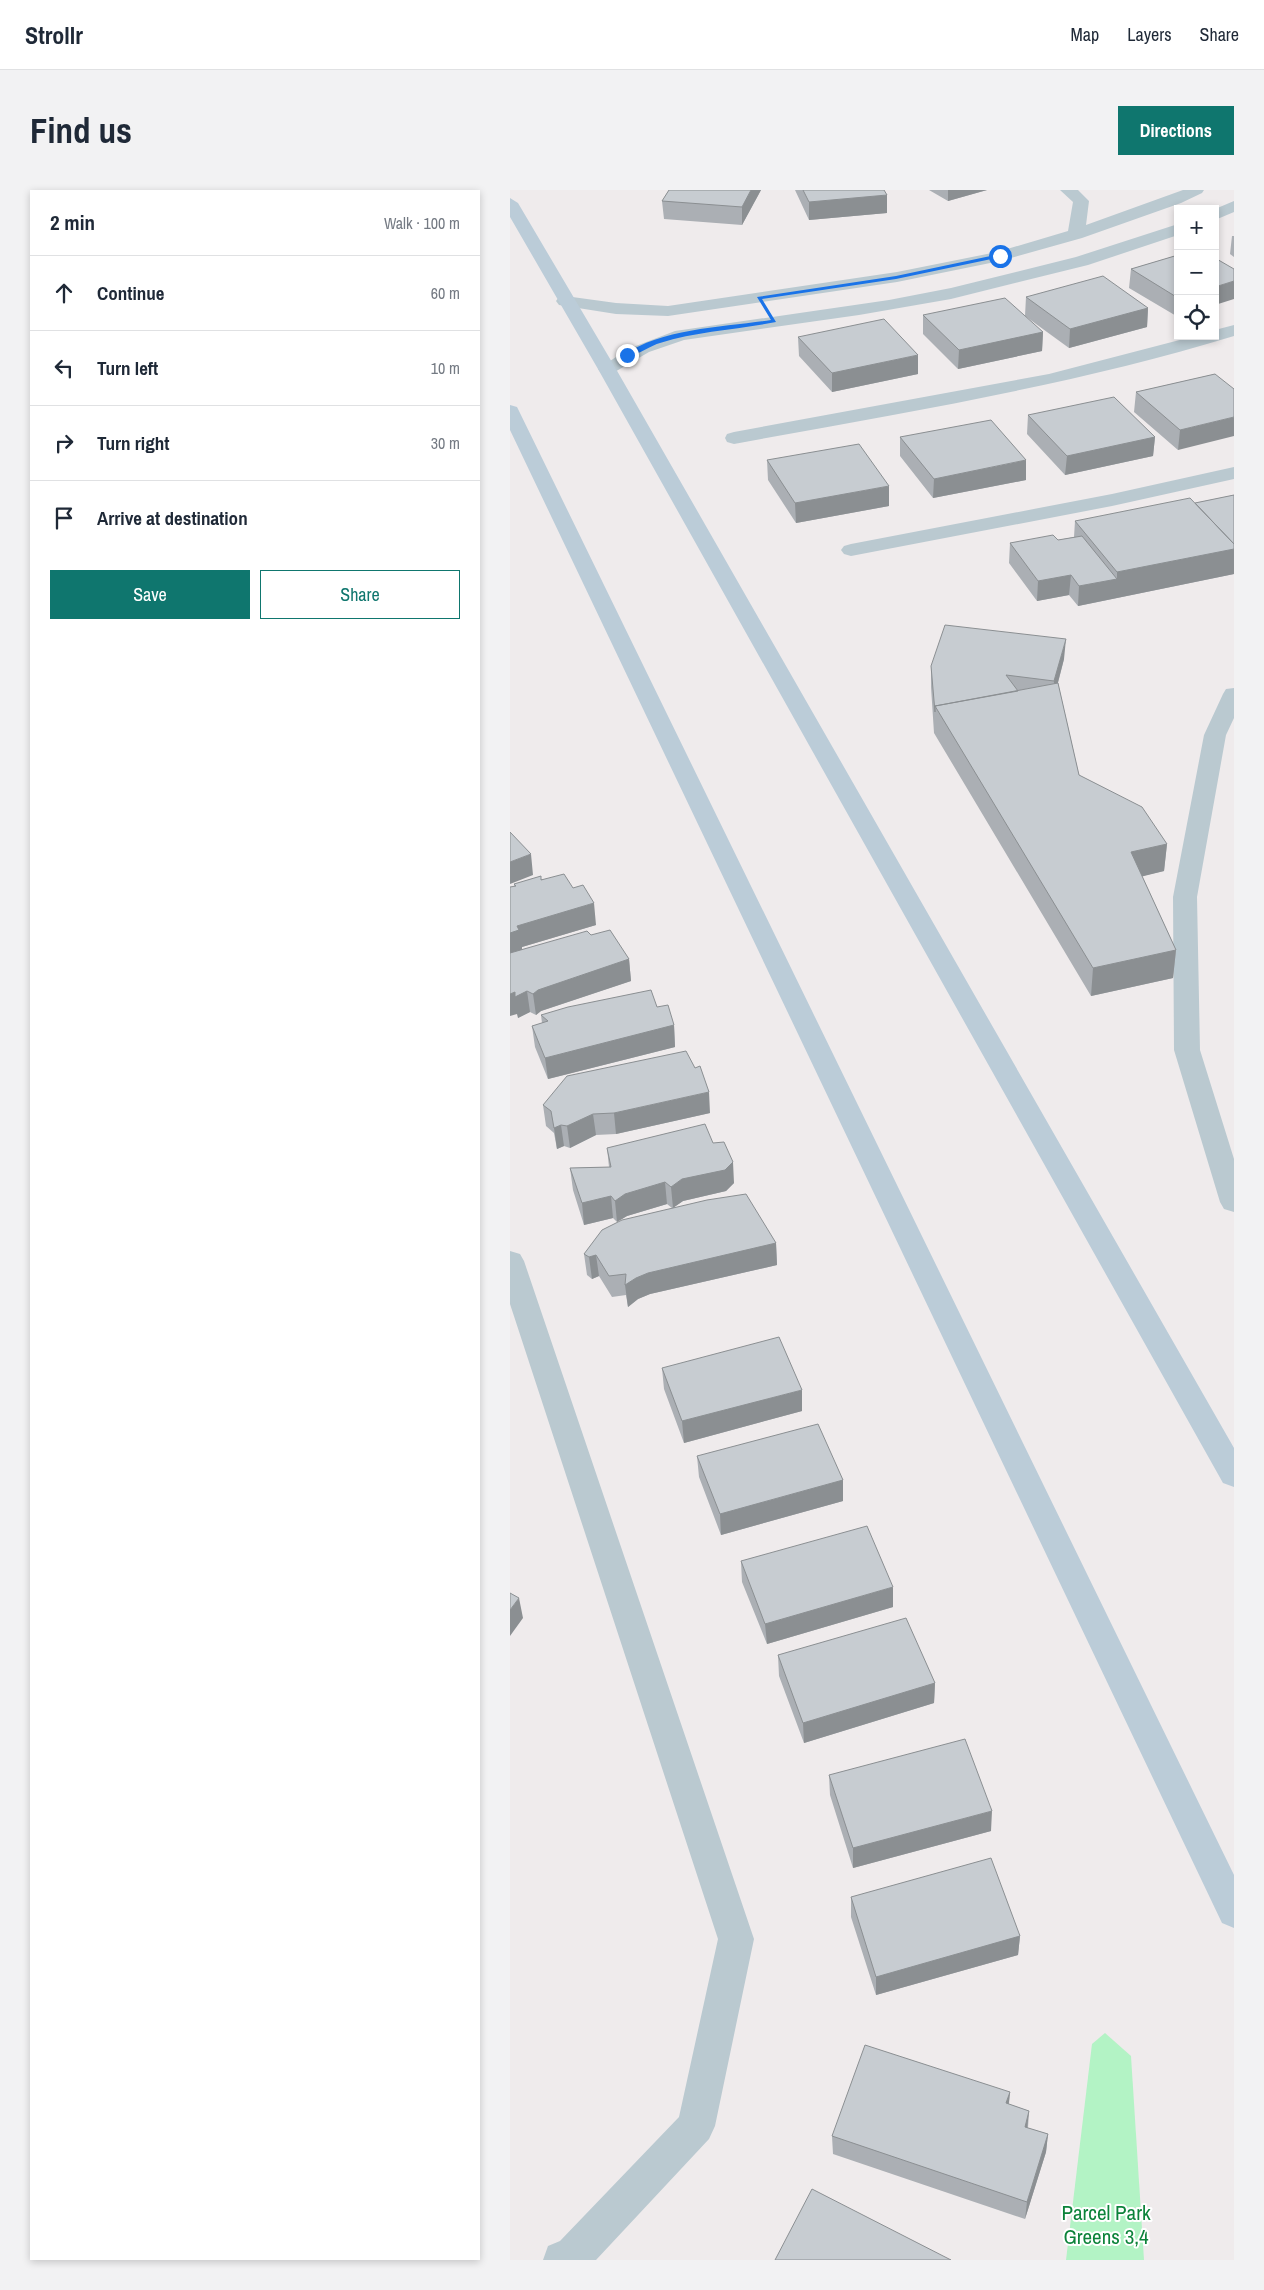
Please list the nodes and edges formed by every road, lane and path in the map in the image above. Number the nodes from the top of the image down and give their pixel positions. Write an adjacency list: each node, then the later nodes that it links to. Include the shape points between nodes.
1 (1068, 190): 7 (street, via 1081,201)
2 (1196, 190): 7 (street)
3 (510, 204): 9 (street)
4 (1234, 206): 5 (street)
5 (1219, 213)
6 (1174, 231): 10 (street, via 1126,249 1027,277 917,300)
7 (1076, 234): 8 (street, via 1000,256 906,276)
8 (759, 298): 9 (street, via 668,311 606,308); 10 (street)
9 (565, 301): 12 (street)
10 (774, 321): 12 (street, via 674,337 627,355)
11 (1234, 330): 14 (street, via 1095,371)
12 (607, 369): 20 (street)
13 (510, 411): 21 (street)
14 (734, 438)
15 (1234, 473): 16 (street)
16 (851, 550)
17 (1234, 694): 18 (street, via 1215,735 1184,897 1187,1050)
18 (1234, 1202)
19 (510, 1261): 22 (street, via 736,1939 696,2126 574,2256)
20 (1234, 1475)
21 (1234, 1912)
22 (562, 2260)

